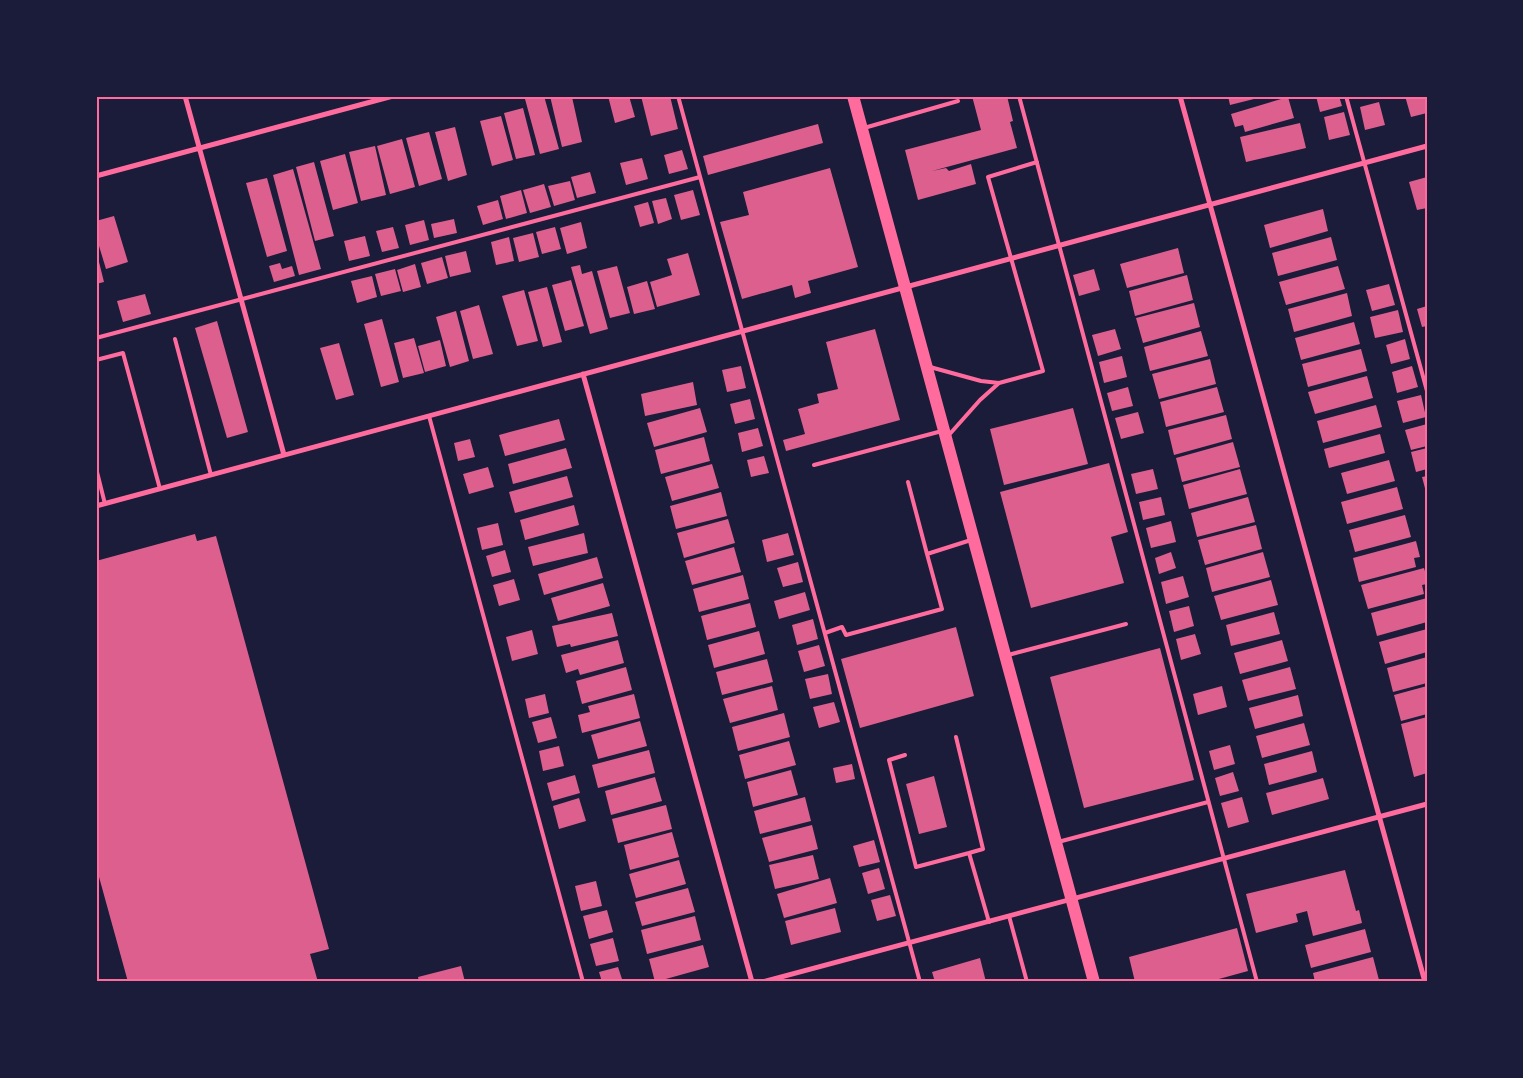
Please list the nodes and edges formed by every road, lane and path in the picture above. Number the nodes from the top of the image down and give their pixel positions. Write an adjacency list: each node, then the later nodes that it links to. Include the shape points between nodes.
1 (185, 96): 11 (street)
2 (393, 96): 11 (street)
3 (678, 96): 15 (lane)
4 (853, 96): 9 (main road)
5 (1019, 96): 12 (lane)
6 (1180, 96): 16 (street)
7 (1346, 96): 13 (lane)
8 (958, 101): 9 (lane)
9 (862, 129): 19 (main road)
10 (1427, 146): 13 (street)
11 (199, 148): 14 (street); 20 (street)
12 (1037, 162): 17 (lane); 18 (lane, via 988,177)
13 (1364, 163): 16 (street); 28 (lane)
14 (96, 176)
15 (700, 177): 20 (lane); 21 (lane)
16 (1210, 204): 17 (street); 48 (street)
17 (1060, 245): 18 (street); 46 (lane)
18 (1012, 258): 19 (street); 27 (lane, via 1043,371)
19 (905, 287): 21 (street); 25 (main road)
20 (241, 299): 22 (lane); 31 (street)
21 (742, 331): 26 (street); 42 (lane)
22 (96, 338)
23 (175, 339): 34 (lane)
24 (96, 360): 36 (lane, via 123,353)
25 (927, 366): 27 (lane); 30 (main road)
26 (583, 374): 29 (street); 57 (street)
27 (999, 383): 30 (lane)
28 (1427, 391)
29 (429, 416): 31 (street); 56 (lane)
30 (945, 434): 32 (lane); 39 (main road)
31 (284, 455): 34 (street)
32 (814, 465)
33 (96, 468): 37 (lane)
34 (211, 475): 36 (street)
35 (908, 482): 40 (lane)
36 (160, 489): 37 (street)
37 (105, 504): 38 (street)
38 (96, 506)
39 (974, 539): 40 (lane); 43 (main road)
40 (927, 554): 42 (lane, via 942,609 846,635 842,627)
41 (1126, 624): 43 (lane)
42 (825, 633): 55 (lane)
43 (1005, 656): 49 (main road)
44 (956, 737): 50 (lane, via 983,849)
45 (905, 755): 50 (lane, via 889,760 916,866)
46 (1208, 802): 49 (lane); 51 (lane)
47 (1427, 804): 48 (street)
48 (1379, 817): 51 (street); 63 (street)
49 (1056, 843): 52 (main road)
50 (969, 853): 54 (lane)
51 (1223, 858): 52 (street); 62 (lane)
52 (1072, 900): 53 (street); 61 (main road)
53 (1009, 916): 54 (street); 60 (lane)
54 (989, 922): 55 (street)
55 (910, 943): 58 (street); 59 (lane)
56 (583, 982)
57 (752, 982)
58 (762, 982)
59 (920, 982)
60 (1027, 982)
61 (1094, 982)
62 (1257, 982)
63 (1425, 982)

